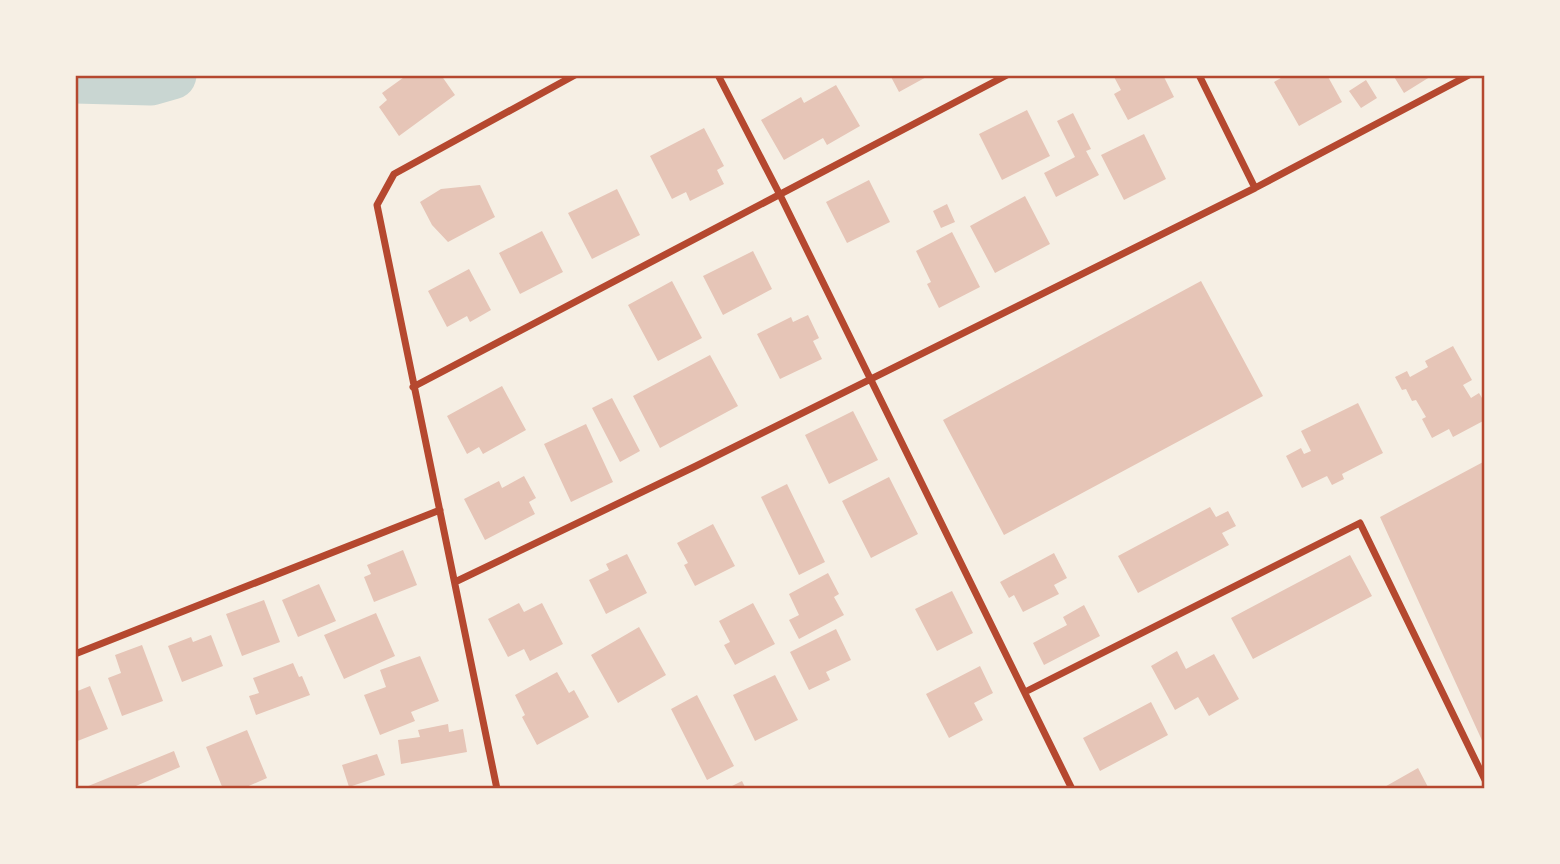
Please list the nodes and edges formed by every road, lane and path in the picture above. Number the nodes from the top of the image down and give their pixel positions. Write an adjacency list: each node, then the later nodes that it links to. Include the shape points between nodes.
1 (575, 75): 9 (street, via 394,173 377,205)
2 (718, 75): 7 (street)
3 (1007, 75): 7 (street)
4 (1199, 75): 6 (street)
5 (1469, 75): 6 (street)
6 (1255, 188): 8 (street)
7 (780, 195): 8 (street); 9 (street)
8 (870, 379): 11 (street); 13 (street)
9 (413, 387): 10 (street)
10 (440, 510): 11 (street); 12 (street)
11 (455, 582): 15 (street)
12 (75, 654)
13 (1025, 692): 14 (street, via 1360,523); 16 (street)
14 (1485, 780)
15 (497, 789)
16 (1072, 789)

